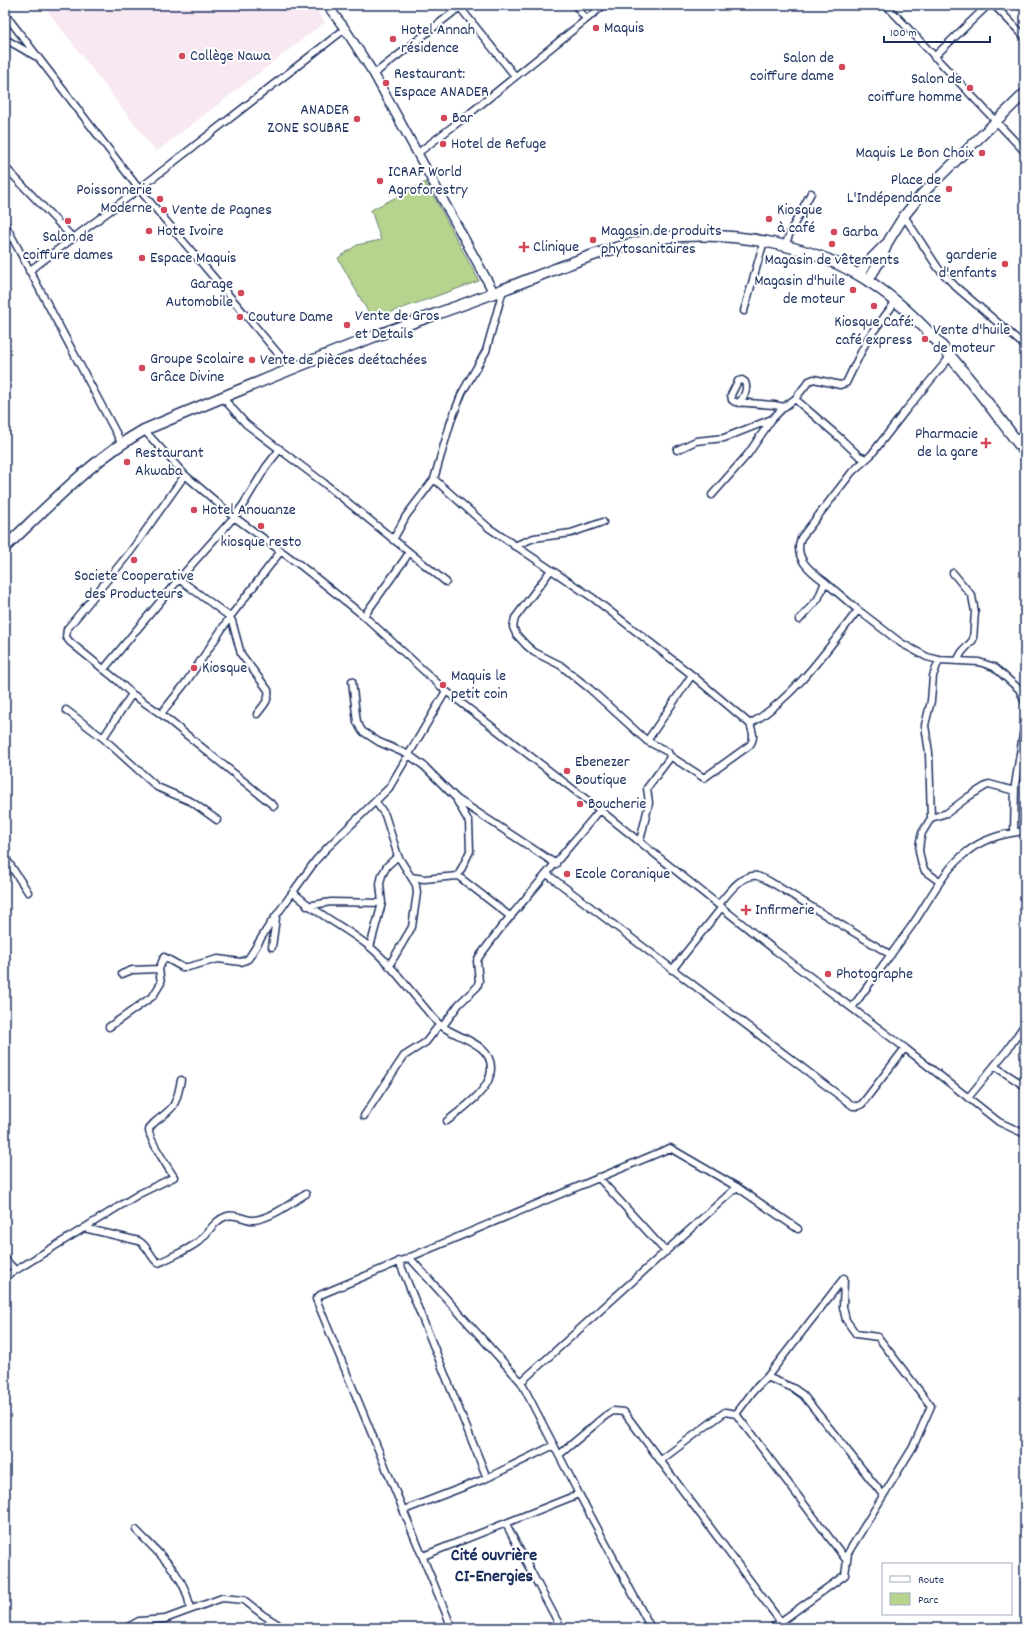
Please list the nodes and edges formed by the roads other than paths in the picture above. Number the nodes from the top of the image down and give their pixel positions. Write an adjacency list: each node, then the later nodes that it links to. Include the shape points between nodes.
1 (327, 5): 10 (street)
2 (575, 5): 9 (street)
3 (604, 5): 9 (street)
4 (886, 5): 14 (street)
5 (988, 5): 14 (street)
6 (994, 5): 11 (street)
7 (459, 6): 15 (street); 16 (street)
8 (5, 14): 13 (street)
9 (586, 19): 16 (street)
10 (345, 29): 15 (street); 22 (street)
11 (1025, 37)
12 (5, 39): 13 (street)
13 (37, 57): 22 (street)
14 (934, 57): 18 (street)
15 (374, 74): 20 (street)
16 (515, 76): 20 (street)
17 (1025, 93): 18 (main road)
18 (996, 120): 19 (street); 24 (main road, via 920,195)
19 (1025, 152)
20 (418, 153): 33 (street)
21 (5, 167): 26 (street)
22 (139, 189): 26 (street); 38 (street)
23 (811, 193): 29 (street)
24 (904, 216): 27 (main road); 36 (street, via 938,268 956,287)
25 (5, 224): 30 (street)
26 (73, 238): 30 (street)
27 (889, 240): 31 (main road); 32 (main road)
28 (764, 241): 29 (main road); 33 (main road, via 730,236 657,239 588,257); 35 (street)
29 (785, 246): 31 (main road, via 838,264)
30 (29, 271): 45 (street)
31 (859, 275): 32 (main road)
32 (868, 281): 34 (main road)
33 (498, 292): 38 (main road, via 372,337); 51 (street, via 486,350 462,393)
34 (896, 301): 37 (main road, via 930,332); 40 (street, via 867,340 846,383 840,385 811,379)
35 (744, 312)
36 (1025, 346)
37 (950, 357): 48 (main road); 49 (street)
38 (292, 370): 39 (main road)
39 (222, 397): 44 (main road); 46 (street, via 246,424)
40 (795, 399): 42 (street); 49 (street)
41 (739, 403): 42 (street)
42 (784, 407): 43 (street)
43 (772, 419): 47 (street, via 724,438 696,442); 52 (street, via 748,454)
44 (144, 430): 45 (main road); 50 (street)
45 (122, 444): 57 (main road)
46 (280, 449): 53 (street); 55 (street)
47 (677, 450)
48 (1025, 452)
49 (866, 460): 64 (street, via 852,472 799,544 801,558 807,567)
50 (185, 475): 53 (street); 71 (street, via 131,551 67,629 66,637 70,642)
51 (434, 478): 55 (street, via 406,516); 56 (street, via 489,528)
52 (712, 495)
53 (234, 517): 58 (street); 62 (street)
54 (602, 522): 56 (street, via 571,533 534,538)
55 (393, 540): 59 (street)
56 (514, 546): 60 (street)
57 (5, 547)
58 (282, 551): 66 (street); 67 (street)
59 (409, 552): 63 (street); 66 (street)
60 (552, 570): 72 (street, via 593,598); 84 (street, via 515,618 513,627 516,634 534,652 560,665 590,689)
61 (954, 573): 70 (street, via 972,596 975,612 973,640)
62 (179, 578): 67 (street); 71 (street)
63 (446, 582)
64 (825, 582): 65 (street); 68 (street, via 818,599)
65 (858, 610): 69 (street, via 917,652); 82 (street, via 802,682)
66 (364, 616): 75 (street)
67 (230, 617): 79 (street); 80 (street, via 241,654 268,690 267,702)
68 (799, 620)
69 (939, 660): 70 (street); 94 (street, via 933,676 926,725)
70 (957, 661): 74 (street, via 989,665)
71 (104, 669): 76 (street)
72 (692, 675): 82 (street); 84 (street)
73 (352, 681): 85 (street, via 357,722 362,731)
74 (1022, 688): 77 (street)
75 (446, 691): 85 (street); 93 (street)
76 (132, 694): 79 (street); 83 (street)
77 (1025, 702)
78 (66, 710): 83 (street)
79 (161, 714): 92 (street)
80 (257, 714)
81 (1025, 722): 87 (street)
82 (750, 724): 86 (street, via 753,740 750,745 706,778)
83 (103, 738): 95 (street, via 157,787 192,802)
84 (647, 741): 86 (street, via 668,752)
85 (409, 755): 90 (street, via 424,766); 91 (street, via 389,788)
86 (670, 756): 98 (street, via 647,788 648,803)
87 (1018, 764): 88 (street); 89 (street)
88 (1025, 765)
89 (1015, 791): 94 (street, via 989,784 968,796 947,813); 97 (street)
90 (457, 800): 101 (street); 103 (street, via 469,822 470,851)
91 (376, 802): 99 (street, via 388,822); 107 (street, via 327,848)
92 (274, 806)
93 (600, 810): 98 (street); 101 (street)
94 (931, 818): 105 (street, via 922,833 919,851 925,871)
95 (217, 820)
96 (1025, 831): 97 (street)
97 (1014, 832): 105 (street, via 990,839 968,851)
98 (640, 841): 110 (street)
99 (398, 856): 104 (street); 108 (street, via 383,871 380,884)
100 (5, 857): 106 (street)
101 (556, 864): 102 (street)
102 (547, 874): 112 (street); 118 (street)
103 (458, 876): 104 (street, via 424,879); 112 (street)
104 (411, 877): 116 (street, via 417,893 414,923)
105 (940, 882): 115 (street)
106 (28, 892)
107 (293, 892): 109 (street); 111 (street)
108 (382, 903): 109 (street, via 331,902); 114 (street)
109 (307, 906): 114 (street)
110 (720, 906): 115 (street, via 741,881 757,876); 118 (street); 120 (street)
111 (276, 917): 113 (street); 117 (street, via 244,961 218,959 182,967 164,957)
112 (511, 917): 122 (street, via 477,960 477,987)
113 (272, 947)
114 (370, 947): 116 (street)
115 (891, 955): 120 (street)
116 (389, 966): 122 (street)
117 (160, 969): 119 (street, via 132,970); 123 (street, via 161,983 153,996)
118 (672, 970): 124 (street, via 853,1106 862,1104)
119 (122, 974)
120 (852, 1008): 124 (street)
121 (1025, 1024): 125 (street)
122 (441, 1026): 129 (street, via 426,1042 404,1056 397,1064); 130 (street, via 478,1046 490,1060 492,1069 490,1079 484,1088)
123 (109, 1027)
124 (905, 1048): 128 (street)
125 (994, 1066): 127 (street); 128 (street)
126 (181, 1080): 135 (street, via 173,1106 149,1130 158,1152 174,1177 139,1194)
127 (1025, 1086)
128 (968, 1098): 131 (street, via 999,1122)
129 (364, 1116)
130 (447, 1121)
131 (1025, 1134)
132 (598, 1177): 133 (street, via 670,1148); 137 (street); 138 (street)
133 (737, 1187): 136 (street); 137 (street)
134 (306, 1194): 135 (street, via 264,1218 247,1220 234,1215 227,1216 215,1224 198,1242 158,1263 139,1241)
135 (84, 1228): 141 (street)
136 (798, 1229)
137 (666, 1252): 144 (street)
138 (409, 1257): 140 (street); 144 (street)
139 (5, 1259): 141 (street)
140 (399, 1261): 149 (street); 152 (street, via 316,1299)
141 (15, 1270): 142 (street)
142 (5, 1277)
143 (768, 1377): 145 (street, via 754,1390); 151 (street, via 803,1395); 151 (street, via 844,1278 843,1307 846,1320 856,1334 878,1337 931,1406 912,1447)
144 (521, 1382): 146 (street)
145 (736, 1414): 148 (street, via 725,1412); 156 (street)
146 (554, 1445): 147 (street); 149 (street)
147 (559, 1455): 148 (street, via 613,1411 624,1412); 150 (street)
148 (661, 1460): 158 (street)
149 (487, 1478): 152 (street)
150 (579, 1494): 153 (street); 163 (street)
151 (883, 1495): 156 (street, via 848,1553)
152 (404, 1510): 155 (street)
153 (506, 1524): 155 (street); 162 (street)
154 (136, 1530): 157 (street, via 176,1573 186,1591)
155 (423, 1556): 161 (street)
156 (847, 1561): 158 (street, via 845,1575)
157 (190, 1609): 159 (street, via 165,1619 139,1621); 160 (street, via 222,1598 244,1600)
158 (780, 1621): 164 (street)
159 (126, 1628)
160 (284, 1628)
161 (452, 1628)
162 (561, 1628)
163 (651, 1628)
164 (772, 1628)

